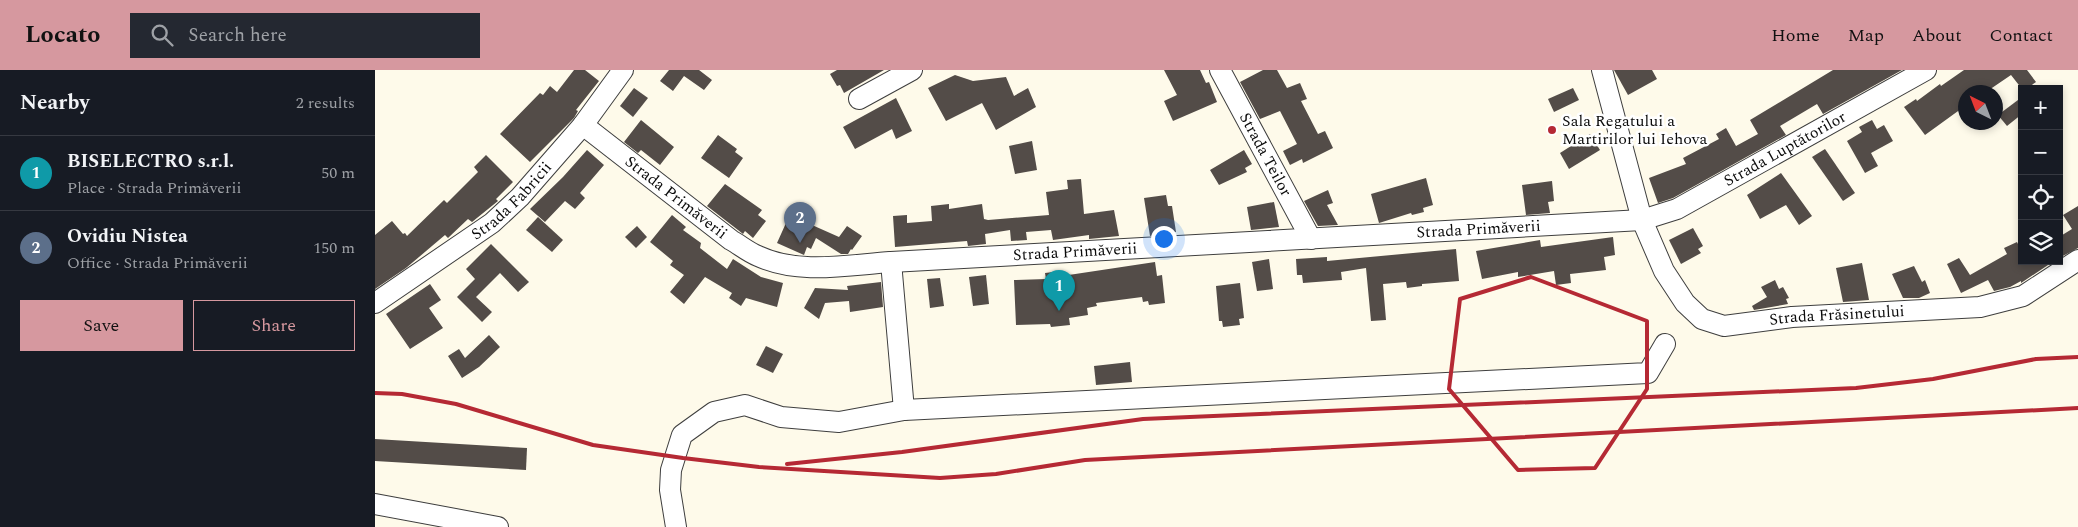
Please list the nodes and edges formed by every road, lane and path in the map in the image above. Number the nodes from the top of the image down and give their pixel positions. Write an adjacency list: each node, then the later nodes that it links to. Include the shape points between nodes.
1 (623, 70): 7 (street, Strada Fabricii)
2 (912, 70): 6 (street)
3 (1220, 70): 9 (street, Strada Teilor)
4 (1602, 70): 8 (street, Strada Frăsinetului)
5 (1926, 70): 8 (street, Strada Luptătorilor, via 1677,210)
6 (859, 99)
7 (583, 124): 11 (street, Strada Primăverii, via 731,240 757,256 789,266 812,268); 12 (street, Strada Fabricii, via 520,197 492,223)
8 (1642, 220): 9 (street, Strada Primăverii); 10 (street, Strada Frăsinetului, via 1664,272 1685,303 1701,319 1725,326 1792,318 1981,307 2023,296)
9 (1311, 240): 11 (street, Strada Primăverii)
10 (2078, 260)
11 (891, 262): 14 (street)
12 (375, 303)
13 (1665, 344): 14 (street, via 1648,373)
14 (904, 410): 17 (street, via 839,422 781,417 745,406 714,412 682,435 671,470 670,490)
15 (375, 504): 16 (street)
16 (498, 527)
17 (676, 527)

